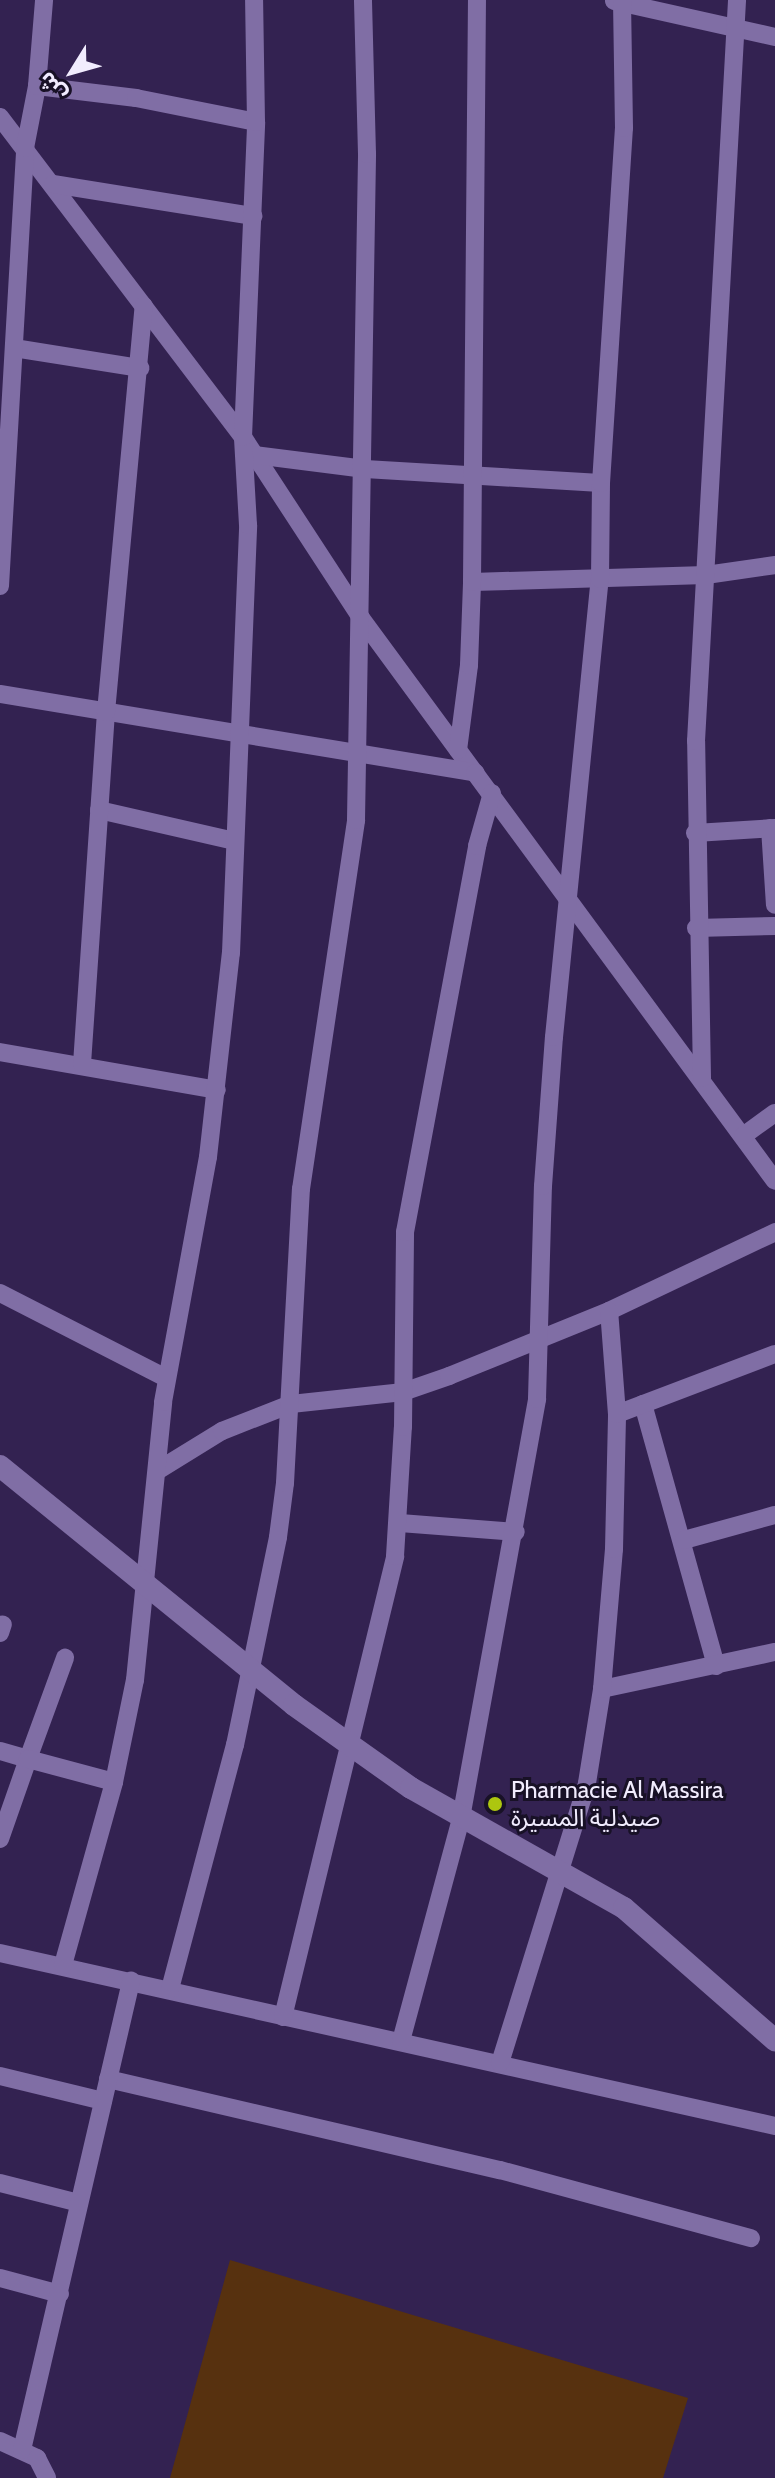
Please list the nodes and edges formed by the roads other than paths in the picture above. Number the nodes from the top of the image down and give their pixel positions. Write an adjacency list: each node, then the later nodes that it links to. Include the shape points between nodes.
1 (44, 0): 10 (street)
2 (254, 0): 12 (street)
3 (363, 0): 21 (street)
4 (477, 0): 22 (street)
5 (737, 0): 8 (street)
6 (618, 1): 7 (street); 23 (street, via 624,128)
7 (676, 7): 8 (street)
8 (737, 29): 9 (street); 25 (street, via 718,290)
9 (775, 37)
10 (37, 86): 12 (street, via 136,98); 13 (street)
11 (0, 117): 13 (street)
12 (256, 122): 15 (street)
13 (25, 148): 14 (street); 17 (street)
14 (53, 184): 15 (street); 16 (street)
15 (253, 216): 19 (street)
16 (144, 306): 18 (street); 19 (street)
17 (14, 348): 18 (street); 28 (street)
18 (140, 368): 31 (street)
19 (243, 437): 20 (street); 32 (street, via 248,525)
20 (254, 455): 21 (street); 29 (street)
21 (365, 469): 22 (street); 29 (street)
22 (472, 475): 23 (street); 27 (street)
23 (601, 483): 26 (street)
24 (775, 565): 25 (street)
25 (706, 575): 26 (street); 39 (street)
26 (600, 579): 27 (street); 41 (street)
27 (472, 582): 33 (street)
28 (0, 586)
29 (361, 618): 33 (street); 34 (street)
30 (0, 694): 31 (street)
31 (106, 712): 32 (street); 37 (street)
32 (237, 736): 34 (street); 40 (street)
33 (458, 750): 35 (street)
34 (357, 757): 35 (street); 59 (street, via 349,882 301,1189)
35 (475, 773): 36 (street)
36 (492, 793): 41 (street); 58 (street, via 411,1186 405,1232)
37 (99, 810): 40 (street); 46 (street)
38 (773, 828): 39 (street); 42 (street)
39 (695, 833): 44 (street)
40 (234, 841): 48 (street, via 231,953)
41 (570, 899): 47 (street); 55 (street, via 543,1186)
42 (775, 905)
43 (775, 926): 44 (street)
44 (696, 928): 47 (street)
45 (0, 1052): 46 (street)
46 (82, 1064): 48 (street)
47 (702, 1078): 50 (street)
48 (217, 1090): 57 (street)
49 (775, 1113): 50 (street)
50 (743, 1136): 51 (street)
51 (775, 1181)
52 (775, 1232): 54 (street)
53 (0, 1293): 57 (street)
54 (609, 1311): 55 (street); 61 (street)
55 (540, 1337): 58 (street); 66 (street, via 537,1399)
56 (775, 1354): 60 (street)
57 (166, 1378): 63 (street)
58 (403, 1392): 59 (street); 65 (street)
59 (291, 1404): 63 (street, via 222,1431); 72 (street, via 284,1497)
60 (643, 1404): 61 (street); 67 (street)
61 (617, 1414): 73 (street)
62 (0, 1466): 68 (street)
63 (157, 1471): 68 (street)
64 (775, 1515): 67 (street)
65 (400, 1523): 66 (street); 74 (street)
66 (516, 1532): 78 (street)
67 (684, 1540): 71 (street)
68 (146, 1587): 72 (street); 77 (street, via 135,1680)
69 (775, 1652): 71 (street)
70 (65, 1658): 76 (street)
71 (716, 1666): 73 (street)
72 (252, 1674): 74 (street); 84 (street)
73 (602, 1689): 80 (street, via 587,1783)
74 (348, 1745): 78 (street); 85 (street)
75 (0, 1751): 76 (street)
76 (28, 1759): 77 (street); 79 (street)
77 (114, 1782): 82 (street)
78 (461, 1818): 80 (street); 87 (street)
79 (0, 1839)
80 (561, 1875): 86 (street, via 645,1924); 88 (street)
81 (0, 1953): 82 (street)
82 (63, 1965): 83 (street)
83 (131, 1980): 84 (street); 90 (street)
84 (170, 1989): 85 (street)
85 (283, 2017): 87 (street)
86 (775, 2040)
87 (401, 2041): 88 (street)
88 (500, 2063): 92 (street)
89 (0, 2076): 91 (street)
90 (108, 2079): 91 (street); 95 (street, via 500,2170)
91 (103, 2101): 94 (street)
92 (775, 2126)
93 (0, 2183): 94 (street)
94 (79, 2203): 97 (street)
95 (751, 2238)
96 (0, 2278): 97 (street)
97 (60, 2294): 99 (street)
98 (0, 2441): 99 (street)
99 (22, 2450): 100 (street, via 45,2467)
100 (47, 2478)

